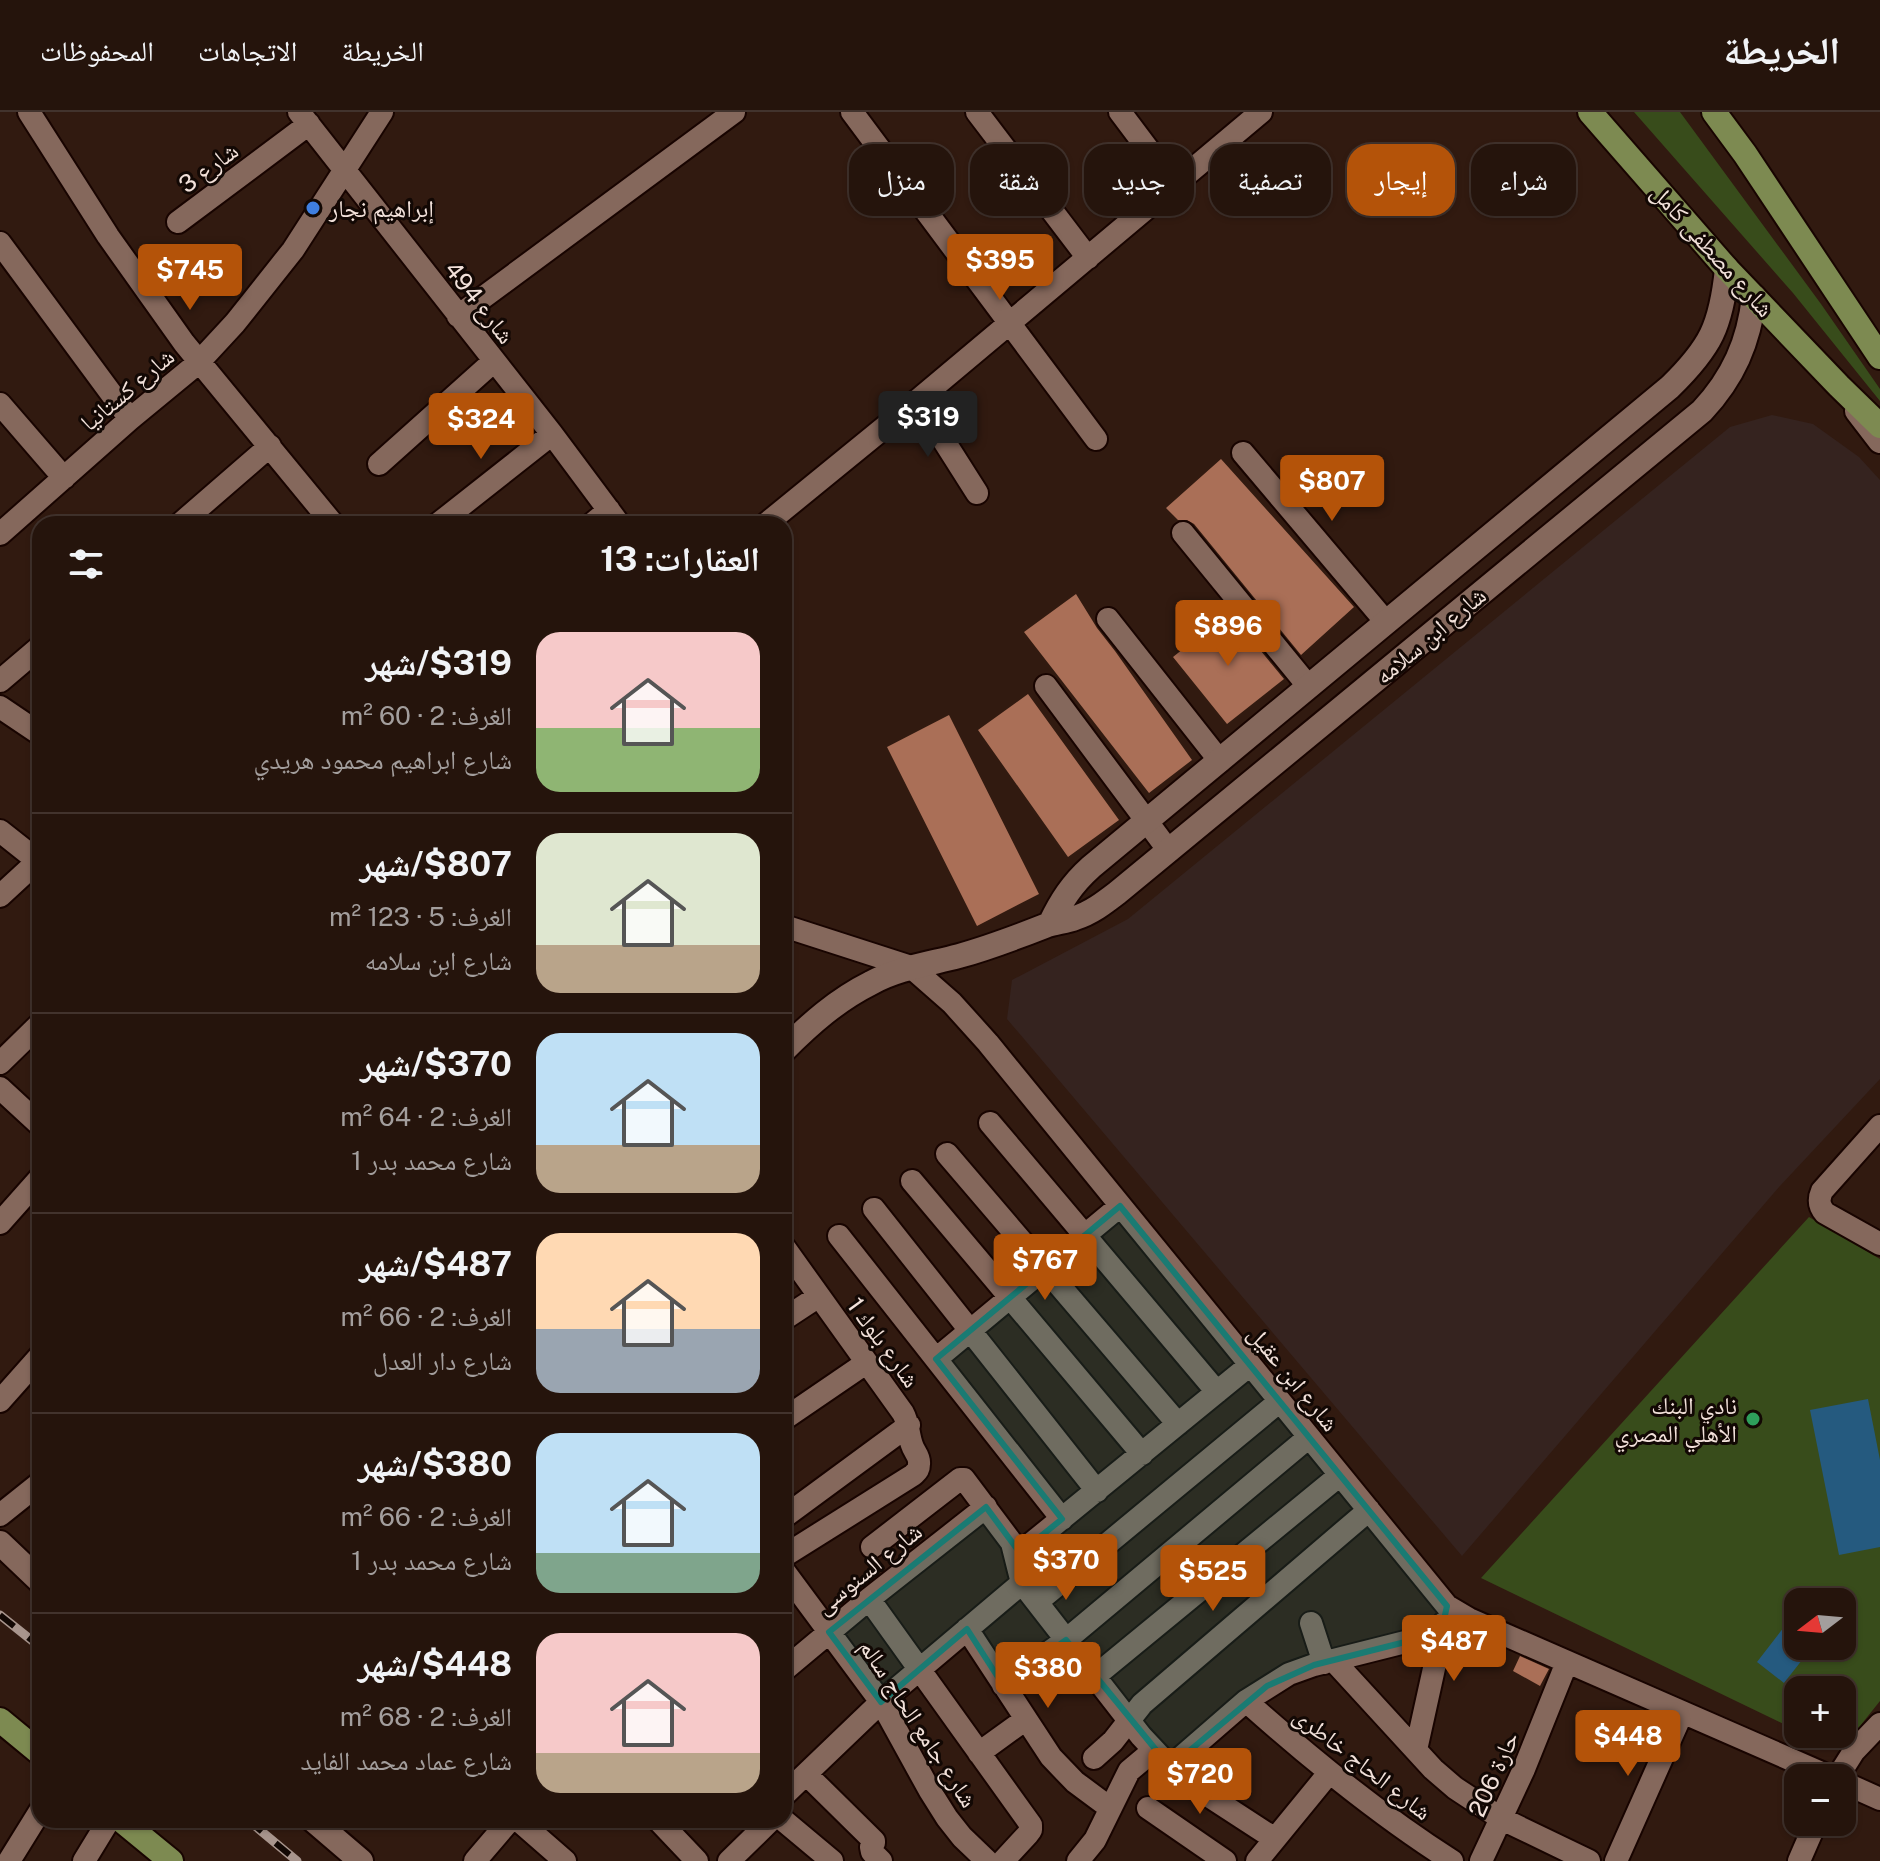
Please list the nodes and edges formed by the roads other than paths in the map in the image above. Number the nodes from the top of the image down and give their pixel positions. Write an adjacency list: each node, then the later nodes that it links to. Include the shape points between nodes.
1 (29, 112): 26 (street, via 131,271)
2 (382, 112): 13 (street, شارع كستانيا)
3 (734, 112): 20 (street)
4 (852, 112): 21 (street)
5 (977, 112): 17 (street)
6 (1120, 112): 11 (street)
7 (1261, 112): 12 (street)
8 (1590, 112): 18 (main road, شارع مصطفى كامل)
9 (1714, 112): 22 (main road)
10 (304, 118): 13 (street, شارع 494); 15 (street, شارع 3)
11 (1144, 144)
12 (1194, 169)
13 (344, 170): 20 (street, شارع 494); 26 (street, شارع كستانيا, via 265,287)
14 (1138, 216): 17 (street)
15 (178, 222)
16 (0, 243): 30 (street)
17 (1088, 258): 21 (street)
18 (1727, 269): 19 (main road, شارع مصطفى كامل); 48 (street, شارع ابن سلامه, via 1713,335 1694,363)
19 (1754, 297): 27 (main road, شارع مصطفى كامل); 58 (street, شارع ابن سلامه, via 1743,351 1726,383 1702,411)
20 (458, 316): 25 (street, شارع 494)
21 (1010, 323): 28 (street); 33 (street)
22 (1858, 324): 23 (street); 24 (main road)
23 (1880, 347)
24 (1880, 357)
25 (494, 361): 32 (street, شارع 494); 37 (street)
26 (198, 363): 30 (street, شارع كستانيا); 35 (street)
27 (1839, 386): 31 (main road, شارع مصطفى كامل); 34 (street, شارع مصطفى كامل)
28 (918, 400): 39 (street); 44 (street)
29 (0, 404): 38 (street)
30 (130, 419): 38 (street, شارع كستانيا)
31 (1880, 426)
32 (552, 434): 42 (street); 43 (street, شارع 494)
33 (1096, 439)
34 (1880, 441)
35 (270, 446): 40 (street); 41 (street)
36 (1243, 453): 48 (street)
37 (379, 464)
38 (64, 478): 46 (street, شارع كستانيا)
39 (977, 493)
40 (189, 516)
41 (327, 516)
42 (448, 516)
43 (604, 516)
44 (776, 516)
45 (1183, 533): 52 (street)
46 (0, 534)
47 (1108, 619): 55 (street)
48 (1386, 622): 52 (street, شارع ابن سلامه)
49 (32, 654): 50 (street)
50 (0, 681)
51 (1046, 686): 56 (street)
52 (1309, 687): 55 (street, شارع ابن سلامه)
53 (0, 707): 54 (street)
54 (32, 729)
55 (1220, 761): 56 (street, شارع ابن سلامه)
56 (1147, 822): 58 (street); 62 (street, شارع ابن سلامه, via 1073,883)
57 (0, 831): 59 (street)
58 (1169, 851): 62 (street, شارع ابن سلامه, via 1097,908)
59 (32, 855)
60 (32, 866): 61 (street)
61 (0, 896)
62 (1050, 924): 64 (street, شارع ابن سلامه)
63 (792, 929): 64 (street, شارع ابن عقيل)
64 (911, 967): 66 (street, شارع ابن سلامه, via 838,1002); 75 (street, شارع ابن عقيل, via 971,1023)
65 (32, 1032): 67 (street)
66 (792, 1041)
67 (0, 1063)
68 (0, 1088): 69 (street)
69 (32, 1118)
70 (990, 1123): 78 (street)
71 (1875, 1140): 80 (street, via 1822,1191 1819,1203 1825,1213)
72 (947, 1154): 82 (street)
73 (912, 1181): 84 (street)
74 (32, 1187): 77 (street)
75 (1120, 1206): 78 (street); 90 (street, شارع ابن عقيل)
76 (874, 1209): 86 (street)
77 (0, 1223)
78 (1085, 1235): 82 (street); 91 (street)
79 (839, 1236): 87 (street)
80 (1880, 1244)
81 (792, 1262): 83 (street, شارع بلوك 1)
82 (1045, 1268): 84 (street); 95 (street)
83 (819, 1296): 85 (street); 88 (street, شارع بلوك 1)
84 (1010, 1297): 86 (street); 98 (street)
85 (792, 1314)
86 (970, 1331): 87 (street); 101 (street)
87 (936, 1359): 106 (street)
88 (866, 1363): 94 (street); 96 (street, شارع بلوك 1)
89 (32, 1365): 92 (street)
90 (1250, 1365): 91 (street); 93 (street, شارع ابن عقيل)
91 (1217, 1392): 95 (street)
92 (0, 1401)
93 (1280, 1401): 97 (street, شارع ابن عقيل); 115 (street)
94 (792, 1414)
95 (1178, 1424): 98 (street)
96 (909, 1425): 104 (street); 109 (street, شارع بلوك 1, via 919,1464 913,1475)
97 (1309, 1437): 99 (street, شارع ابن عقيل); 121 (street)
98 (1142, 1454): 101 (street)
99 (1340, 1475): 103 (street, شارع ابن عقيل); 126 (street)
100 (32, 1489): 105 (street)
101 (1097, 1491): 106 (street)
102 (986, 1507): 108 (street, via 960,1479); 110 (street); 114 (street, شارع السنوسى)
103 (1369, 1510): 116 (street, شارع ابن عقيل); 133 (street)
104 (792, 1511)
105 (0, 1515)
106 (1062, 1519): 110 (street)
107 (0, 1543): 111 (street)
108 (872, 1547)
109 (792, 1551)
110 (1016, 1556): 113 (street)
111 (32, 1568)
112 (792, 1582): 119 (street, شارع جامع الحاج سالم)
113 (1022, 1583): 115 (street); 118 (street)
114 (869, 1599): 119 (street, شارع السنوسى); 125 (street)
115 (1037, 1602): 121 (street)
116 (1447, 1606): 120 (street); 123 (street, شارع ابن عقيل)
117 (1311, 1623): 122 (street)
118 (967, 1629): 125 (street); 127 (street)
119 (829, 1632): 124 (street, شارع السنوسى); 129 (street, شارع جامع الحاج سالم)
120 (1441, 1633): 122 (street); 137 (street)
121 (1066, 1640): 126 (street); 127 (street)
122 (1328, 1662): 128 (street, via 1289,1674); 137 (street)
123 (1567, 1662): 130 (street, شارع ابن عقيل); 150 (street, حارة 206)
124 (792, 1663)
125 (920, 1669): 129 (street); 138 (street)
126 (1094, 1677): 133 (street)
127 (1003, 1685): 131 (street)
128 (1246, 1701): 142 (street); 143 (street, شارع الحاج خاطرى)
129 (881, 1702): 144 (street); 174 (street, شارع جامع الحاج سالم, via 947,1818)
130 (1682, 1713): 140 (street, شارع ابن عقيل); 181 (street)
131 (1026, 1719): 138 (street); 148 (street, via 1062,1770)
132 (0, 1720): 135 (main road)
133 (1128, 1721): 136 (street); 139 (street)
134 (1880, 1724): 141 (street)
135 (32, 1746)
136 (1154, 1750): 142 (street); 148 (street, via 1129,1771)
137 (1416, 1750): 150 (street, via 1455,1788)
138 (979, 1753): 162 (street, via 1031,1825)
139 (1094, 1758)
140 (1802, 1764)
141 (1845, 1764)
142 (1170, 1767): 161 (street)
143 (1329, 1773): 161 (street); 178 (street, شارع الحاج خاطرى)
144 (806, 1774): 145 (street); 173 (street, via 873,1840 872,1852)
145 (792, 1787)
146 (1856, 1788): 147 (street)
147 (1880, 1799)
148 (1110, 1808): 163 (street)
149 (1148, 1808): 176 (street)
150 (1502, 1819): 179 (street, حارة 206); 180 (street)
151 (32, 1824): 164 (street)
152 (104, 1828): 165 (street)
153 (131, 1828): 166 (main road)
154 (322, 1828): 167 (street)
155 (500, 1828): 168 (street)
156 (514, 1828): 169 (street)
157 (666, 1828): 170 (street)
158 (763, 1828): 171 (street)
159 (792, 1828): 172 (street)
160 (1810, 1836): 182 (street)
161 (1275, 1839): 177 (street)
162 (1011, 1853): 175 (street)
163 (1091, 1857)
164 (9, 1861)
165 (84, 1861)
166 (171, 1861)
167 (361, 1861)
168 (475, 1861)
169 (565, 1861)
170 (697, 1861)
171 (729, 1861)
172 (832, 1861)
173 (881, 1861)
174 (987, 1861)
175 (1035, 1861)
176 (1225, 1861)
177 (1257, 1861)
178 (1452, 1861)
179 (1481, 1861)
180 (1589, 1861)
181 (1616, 1861)
182 (1799, 1861)

